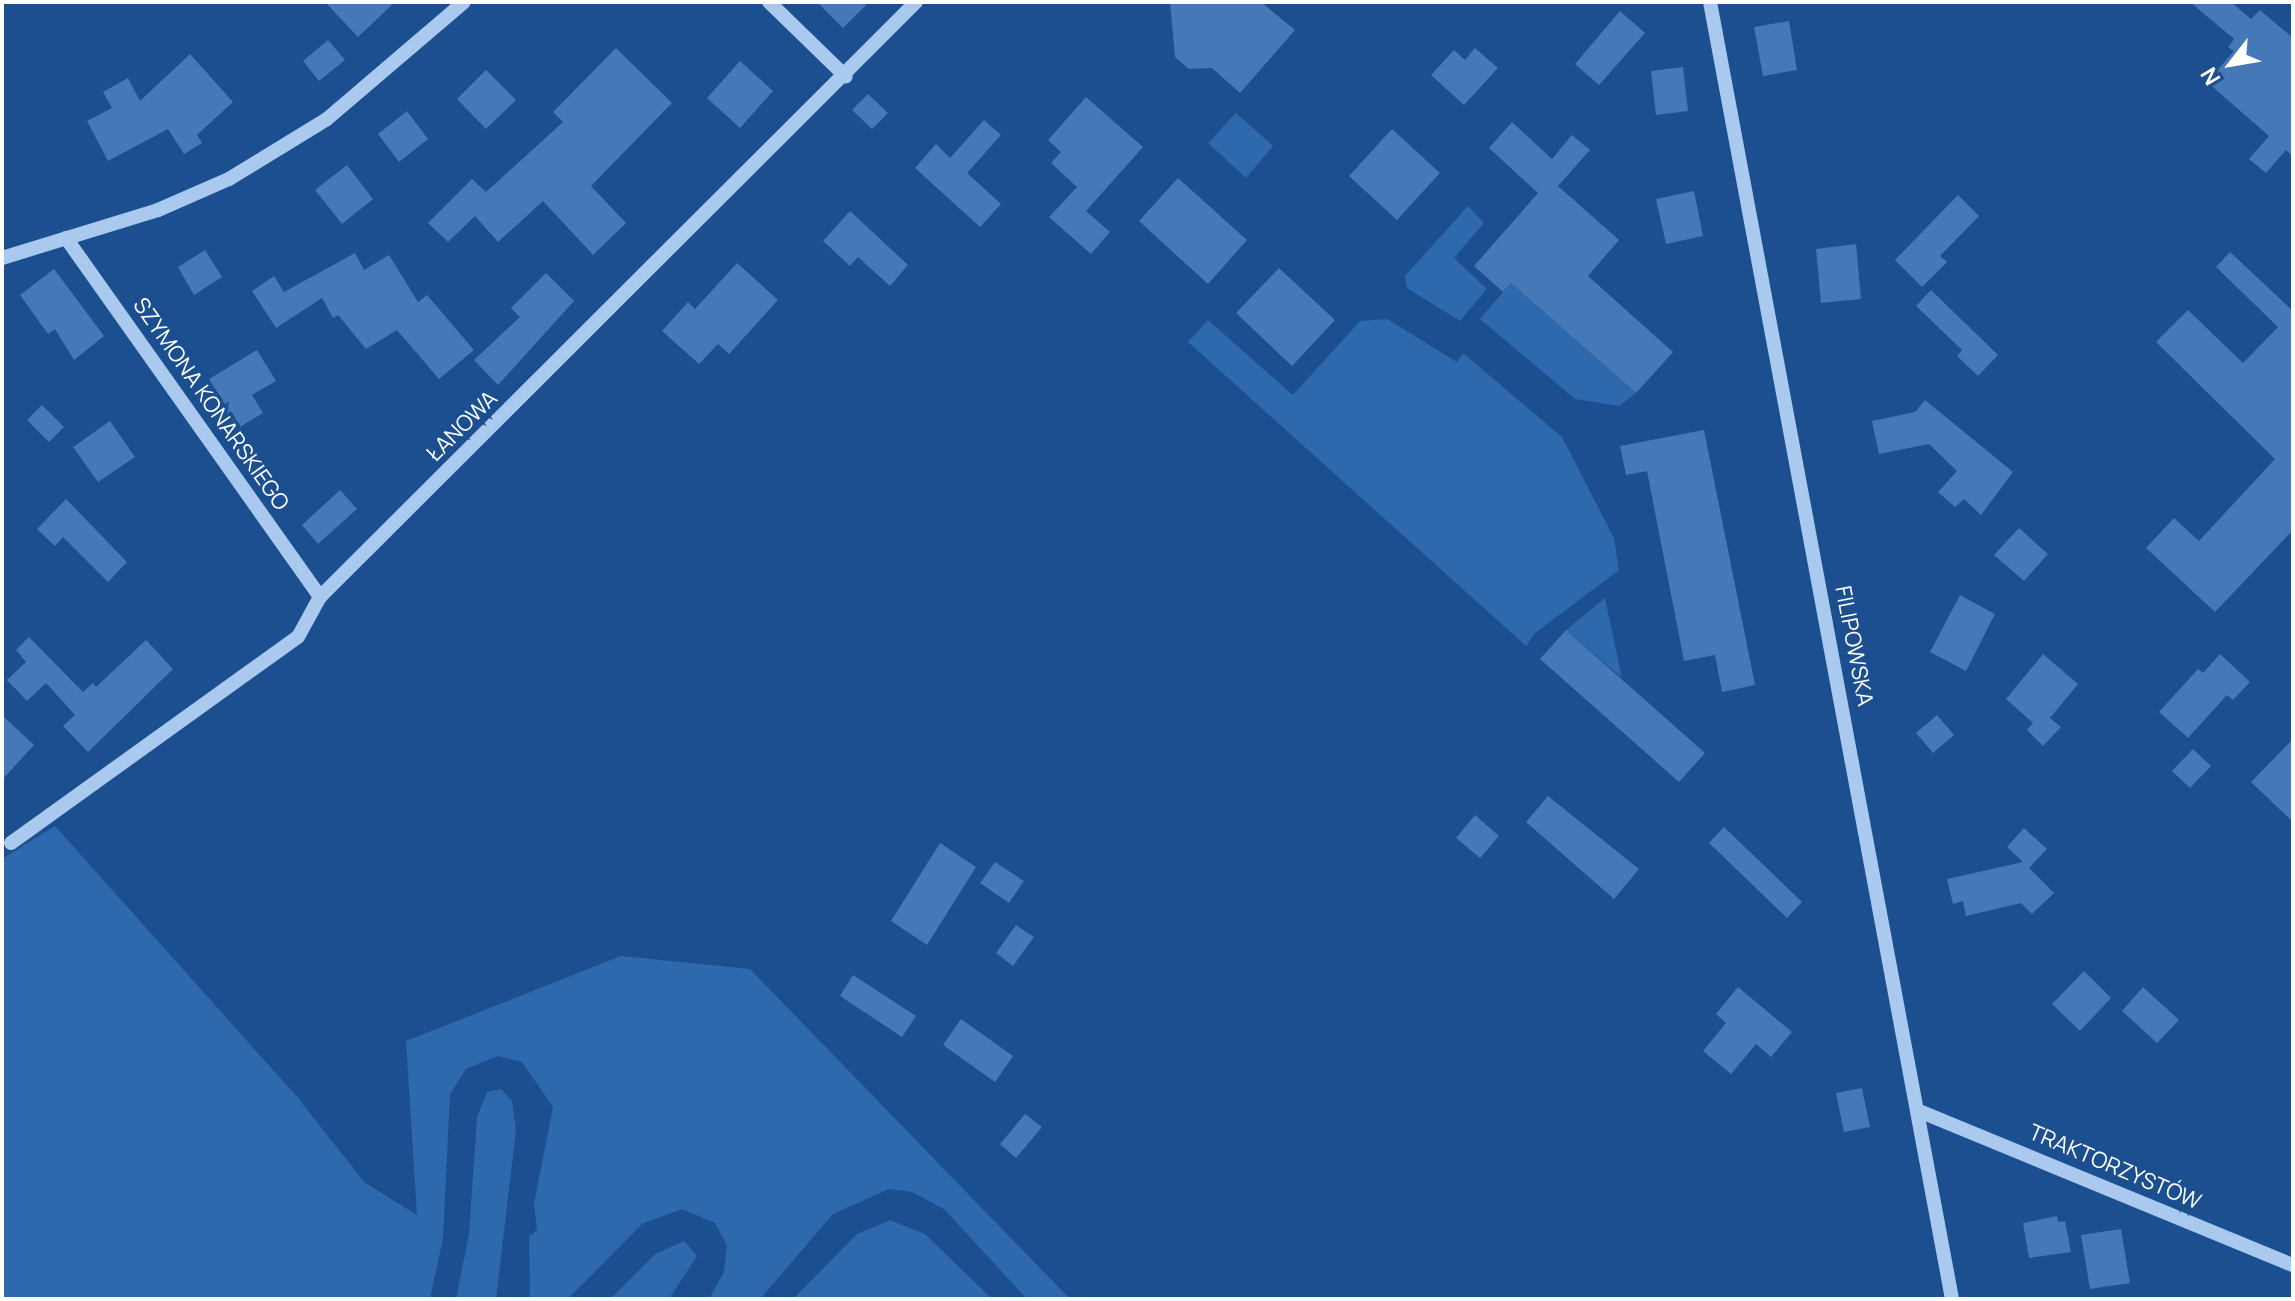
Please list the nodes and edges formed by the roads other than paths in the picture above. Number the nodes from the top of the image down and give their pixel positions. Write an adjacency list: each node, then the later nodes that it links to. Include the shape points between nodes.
1 (464, 2): 6 (street, via 371,86 265,159 158,210)
2 (769, 2): 5 (street)
3 (916, 2): 5 (street, ŁANOWA)
4 (1710, 2): 10 (street, FILIPOWSKA)
5 (846, 77): 8 (street, ŁANOWA)
6 (66, 238): 7 (street); 8 (street, SZYMONA KONARSKIEGO)
7 (2, 258)
8 (320, 597): 9 (street, ŁANOWA, via 298,637)
9 (11, 843)
10 (1919, 1111): 11 (street, TRAKTORZYSTÓW); 12 (street, FILIPOWSKA)
11 (2293, 1265)
12 (1952, 1299)

